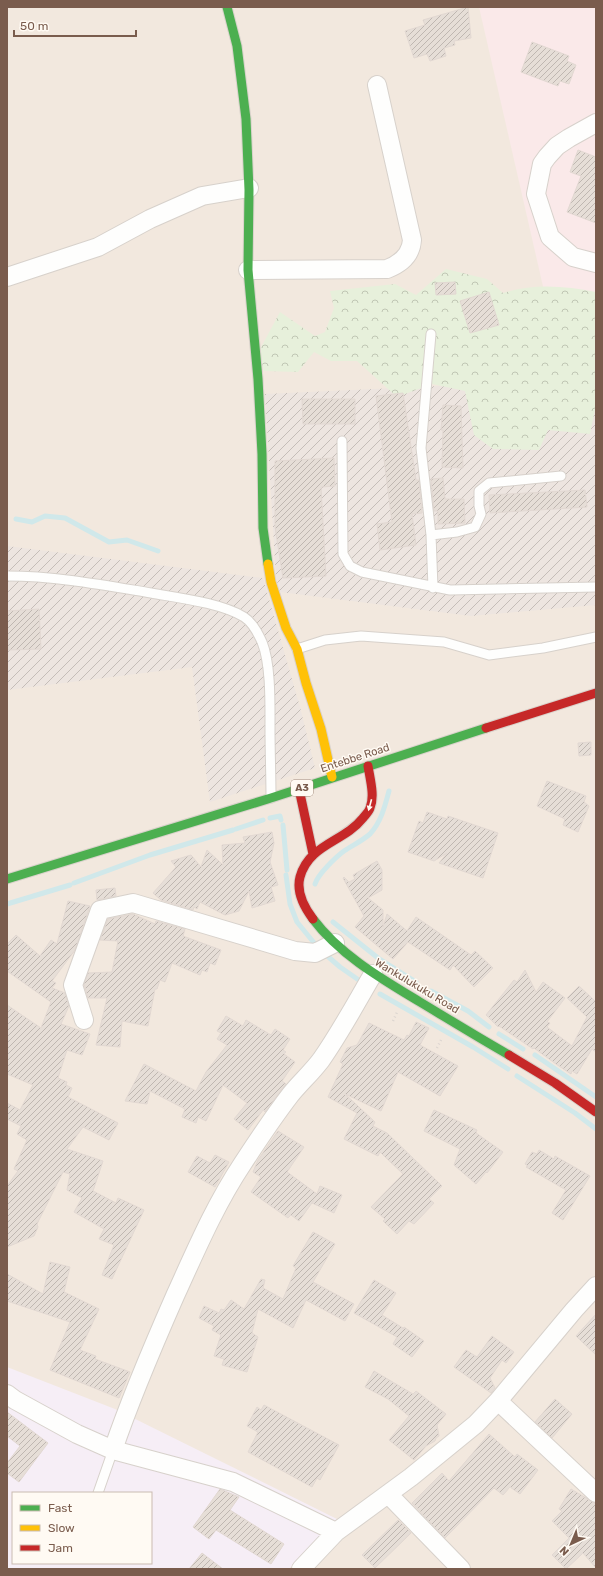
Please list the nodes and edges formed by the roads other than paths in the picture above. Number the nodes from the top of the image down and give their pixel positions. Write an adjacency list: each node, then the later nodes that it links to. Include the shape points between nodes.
1 (227, 7): 4 (main road, via 237,46 246,119)
2 (377, 85): 6 (street, via 412,240 408,255 387,269)
3 (596, 123): 5 (street, via 563,142 547,157 542,164 536,194 550,238 573,257)
4 (249, 188): 6 (main road); 7 (street, via 202,196 98,246)
5 (596, 263)
6 (248, 270): 16 (main road, via 258,379 265,541 271,582 286,628)
7 (7, 277)
8 (431, 334): 11 (lane, via 421,448)
9 (342, 442): 14 (lane, via 343,554 350,566 362,572)
10 (561, 476): 11 (lane, via 489,483 479,491 481,514 475,527 457,532)
11 (431, 534): 14 (lane)
12 (7, 576): 21 (lane, via 66,580 177,597 235,612 246,618 262,642 269,678)
13 (596, 587): 14 (lane, via 450,590)
14 (433, 588)
15 (596, 637): 16 (lane, via 543,648 489,655 444,642 361,636 325,640)
16 (297, 648): 19 (main road)
17 (596, 693): 18 (main road, Entebbe Road / A3)
18 (368, 766): 19 (main road, Entebbe Road / A3); 22 (main road, Wankulukuku Road, one-way to 22, via 372,797 370,809 357,826)
19 (332, 777): 20 (main road, Entebbe Road / A3)
20 (299, 789): 21 (main road, Entebbe Road / A3); 22 (main road)
21 (271, 798): 23 (main road, Entebbe Road / A3)
22 (313, 854): 24 (main road, Wankulukuku Road, via 303,868 298,885 303,903 310,915)
23 (7, 879)
24 (335, 943): 25 (main road, Wankulukuku Road); 26 (street, via 315,953 295,951 133,903 100,910 73,985)
25 (373, 974): 27 (main road, Wankulukuku Road, via 555,1083); 31 (street, via 320,1061 270,1124 242,1164 218,1206 162,1326)
26 (84, 1020)
27 (596, 1112)
28 (596, 1286): 30 (street)
29 (7, 1394): 31 (street, via 77,1434)
30 (498, 1400): 33 (street); 34 (street, via 476,1424)
31 (112, 1450): 32 (lane); 35 (street, via 233,1482)
32 (98, 1492)
33 (596, 1493)
34 (388, 1494): 35 (street); 37 (street)
35 (336, 1532): 36 (street)
36 (300, 1569)
37 (461, 1569)

